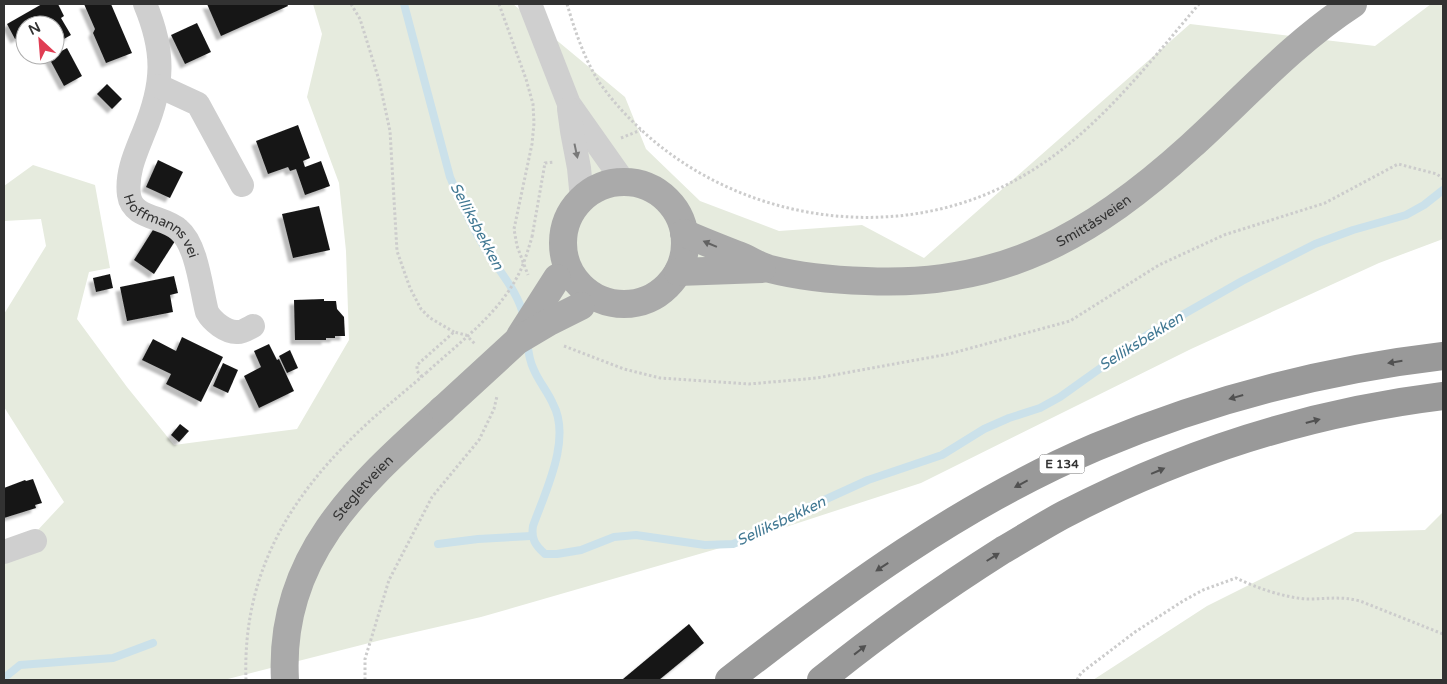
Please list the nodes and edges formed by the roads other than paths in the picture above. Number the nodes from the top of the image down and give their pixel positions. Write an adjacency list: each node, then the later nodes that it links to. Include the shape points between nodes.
1 (144, 4): 4 (street, Hoffmanns vei, via 159,45)
2 (530, 4): 5 (street)
3 (1353, 4): 10 (main road, Smittåsveien, via 1314,32 1137,192 1111,212 1037,253 970,274 921,282 841,280)
4 (159, 86): 7 (street, via 198,104); 14 (street, Hoffmanns vei, via 128,178 132,205 181,231 193,253 211,319 236,332)
5 (569, 104): 6 (street); 8 (street, one-way to 8)
6 (624, 182): 8 (main road, via 601,186); 9 (main road, via 648,187 668,200 676,210)
7 (242, 185)
8 (582, 199): 11 (main road, via 565,228)
9 (684, 233): 10 (main road, Smittåsveien, one-way to 9); 12 (main road, via 685,246)
10 (769, 268): 12 (main road, Smittåsveien)
11 (562, 270): 13 (main road, via 579,284); 15 (main road, Stegletveien, bridge)
12 (678, 272): 13 (main road, via 664,290 644,300 622,304)
13 (591, 303): 15 (main road, Stegletveien, bridge)
14 (254, 326)
15 (517, 341): 20 (main road, Stegletveien, bridge, via 361,486 318,543 293,604 286,645)
16 (1443, 356): 21 (highway, E 134, one-way to 21, via 1332,373 1271,387 1208,406 1095,448 995,498 916,545 832,601)
17 (1443, 396): 22 (highway, one-way to 17, via 876,637 972,570 1063,515 1113,490 1189,458 1283,428 1344,413)
18 (35, 541): 19 (street)
19 (4, 552)
20 (285, 680)
21 (729, 680)
22 (822, 680)

